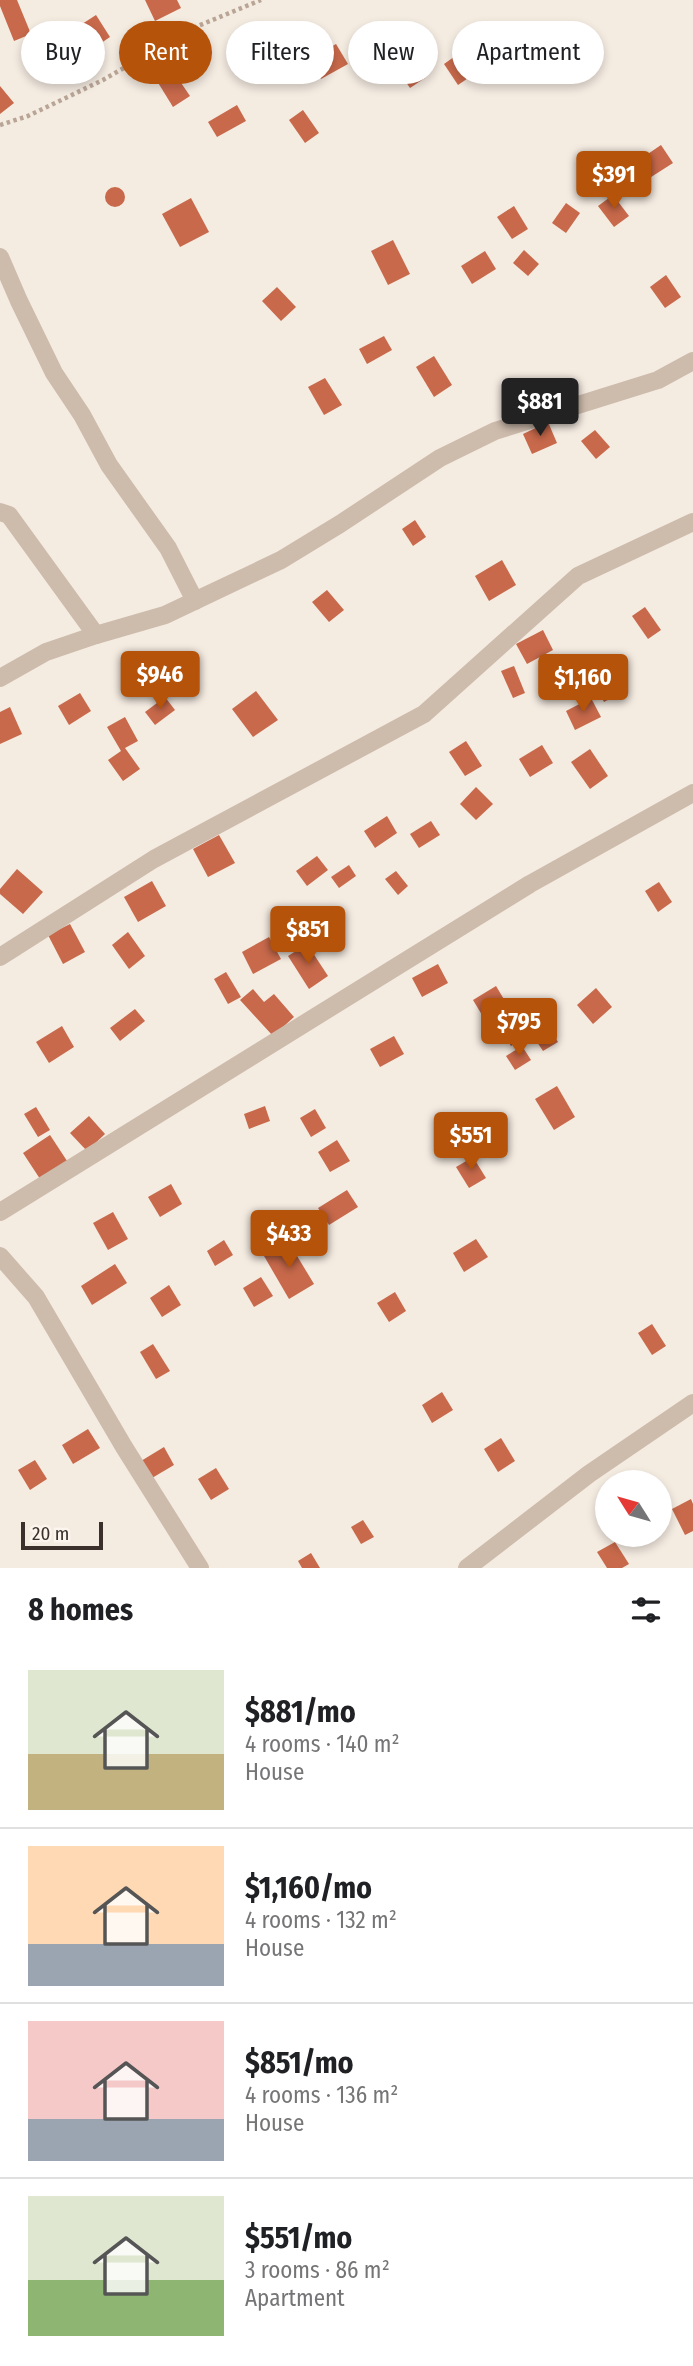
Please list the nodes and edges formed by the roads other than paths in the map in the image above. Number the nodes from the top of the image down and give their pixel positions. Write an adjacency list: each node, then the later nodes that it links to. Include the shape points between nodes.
1 (0, 257): 5 (street, via 54,373 109,465 168,548)
2 (693, 361): 5 (street, via 658,380 495,430 440,458 281,560)
3 (0, 512): 6 (street, via 9,515)
4 (693, 522): 9 (street, via 578,576 424,714 154,859)
5 (195, 601): 6 (street)
6 (96, 635): 7 (street, via 46,652)
7 (0, 678)
8 (693, 793): 10 (street, via 530,884)
9 (0, 957)
10 (0, 1212)
11 (0, 1256): 13 (street, via 36,1297)
12 (693, 1403): 14 (street)
13 (200, 1568)
14 (467, 1568)

